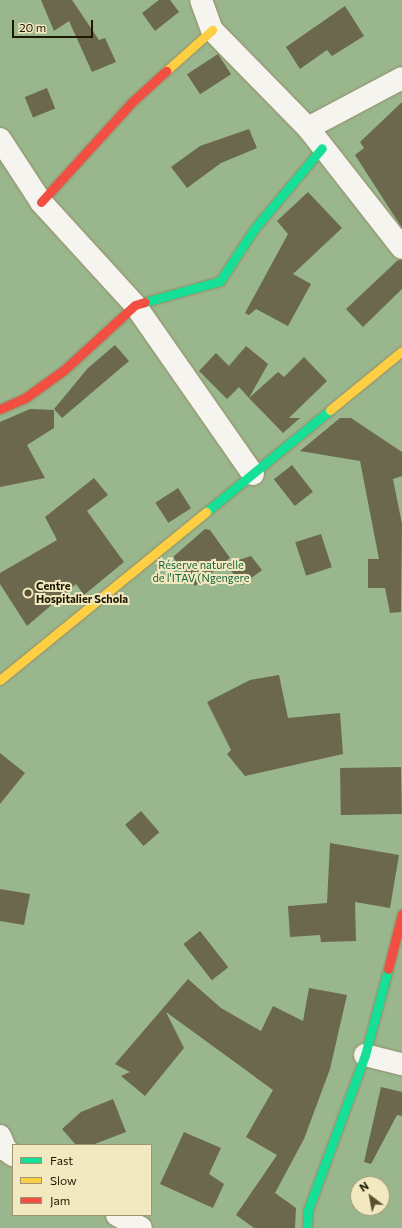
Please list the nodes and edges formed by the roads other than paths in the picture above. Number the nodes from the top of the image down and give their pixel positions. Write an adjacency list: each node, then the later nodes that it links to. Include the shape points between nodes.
1 (200, 0): 2 (street)
2 (212, 30): 4 (street); 7 (street, via 133,101)
3 (402, 78): 4 (street)
4 (308, 128): 6 (street)
5 (0, 139): 7 (street)
6 (322, 148): 8 (street); 9 (street, via 255,228 220,281)
7 (41, 202): 9 (street)
8 (402, 248)
9 (135, 305): 11 (street, via 64,370 25,398); 12 (street)
10 (402, 351): 12 (street)
11 (0, 409)
12 (253, 474): 13 (street)
13 (0, 680)
14 (402, 914): 15 (street)
15 (364, 1055): 16 (street); 19 (street, via 308,1210)
16 (402, 1064)
17 (119, 1216): 18 (street)
18 (141, 1228)
19 (307, 1228)

